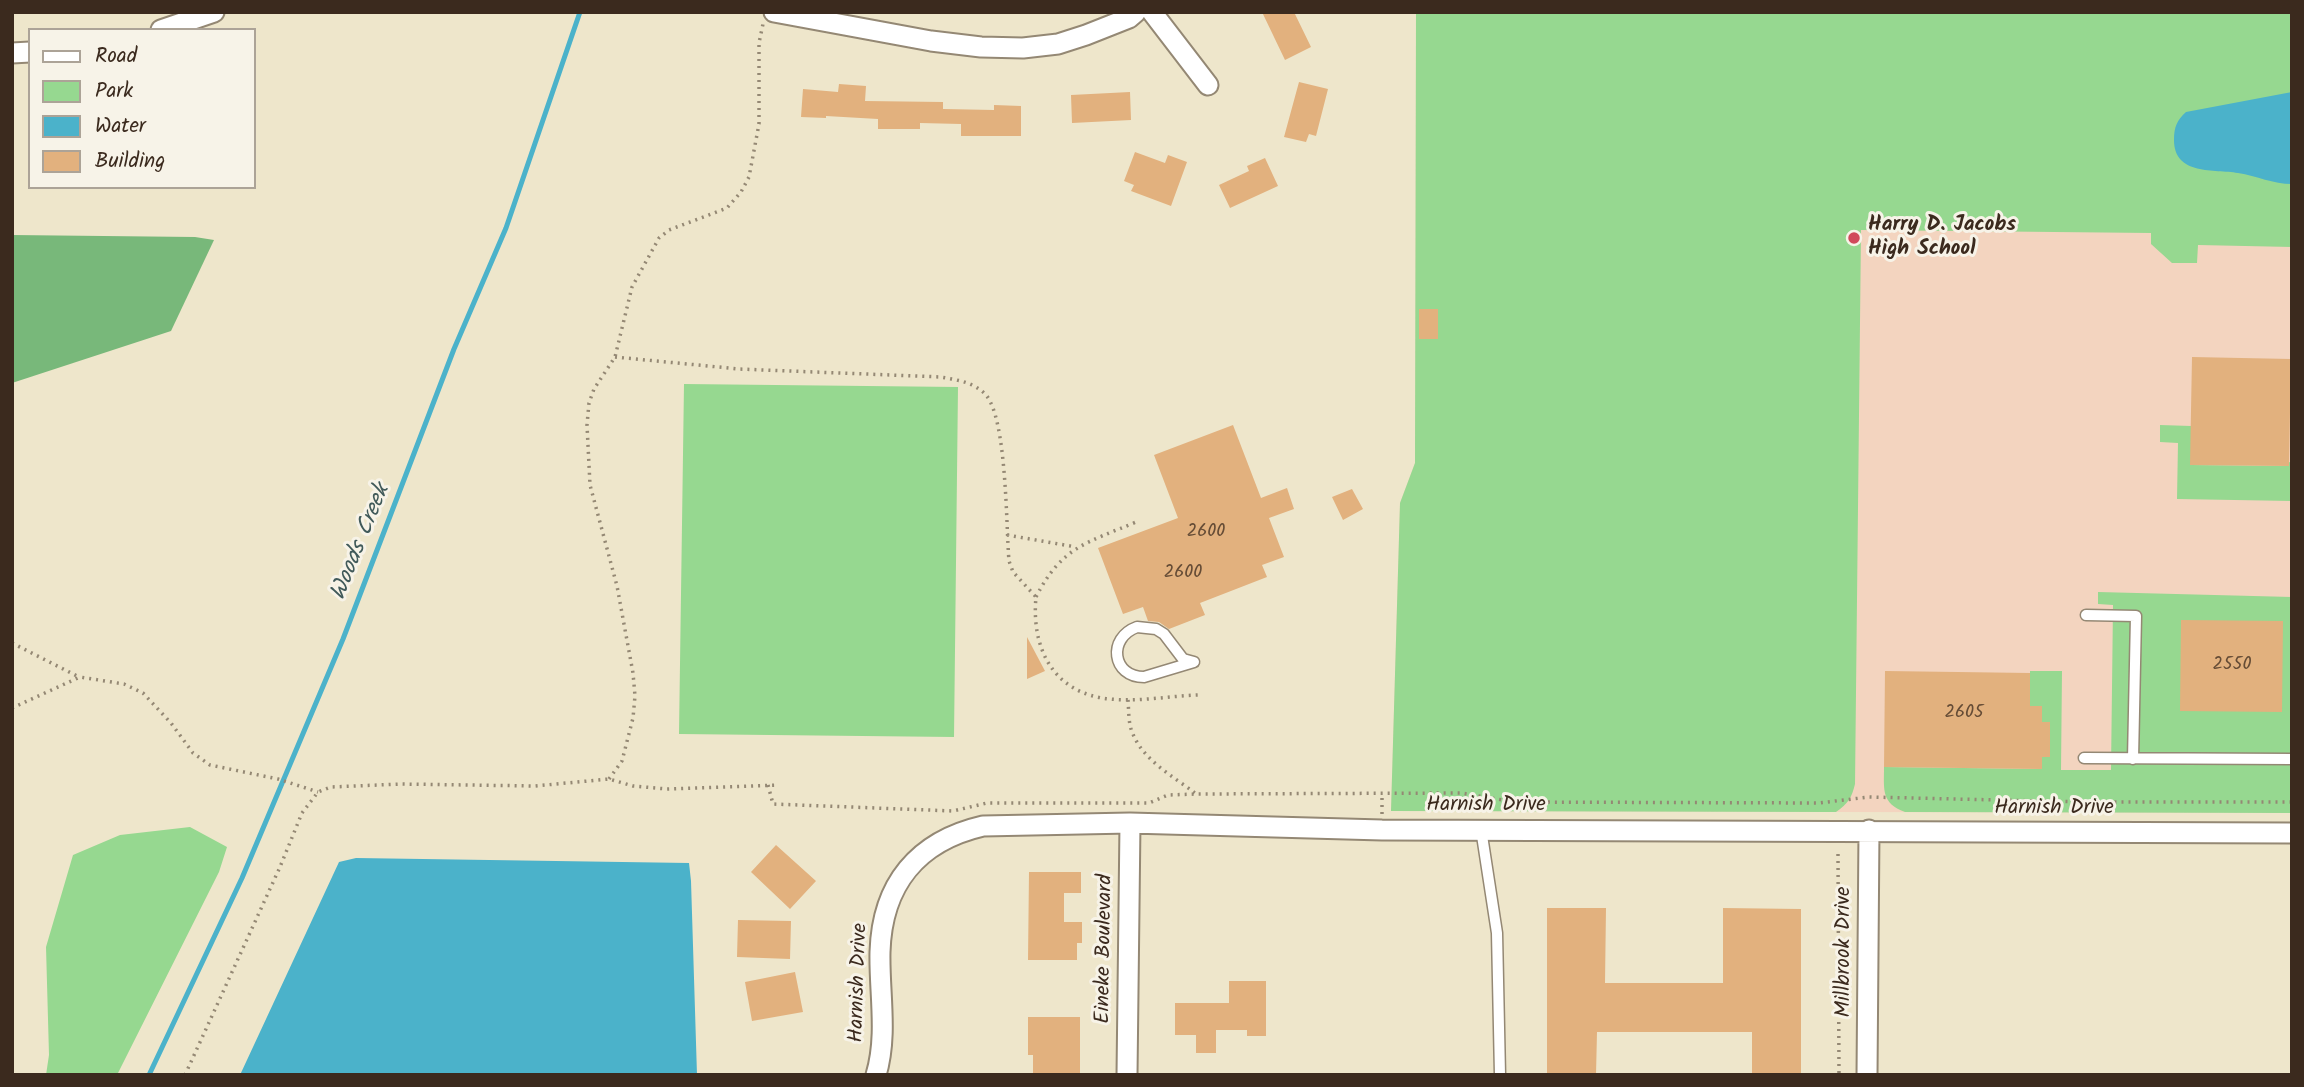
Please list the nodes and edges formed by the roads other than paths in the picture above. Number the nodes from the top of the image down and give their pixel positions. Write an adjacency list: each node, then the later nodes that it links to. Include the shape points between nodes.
1 (214, 12): 5 (street)
2 (1136, 12): 4 (street, via 1058,44 1023,48 931,41)
3 (1152, 12): 6 (street)
4 (770, 16)
5 (167, 28)
6 (1208, 85)
7 (2086, 615): 10 (lane, via 2136,616)
8 (1194, 662): 8 (lane, via 1136,677 1118,661 1117,648 1128,630 1156,629 1183,659)
9 (2084, 758): 10 (lane)
10 (2133, 759): 11 (lane)
11 (2292, 759)
12 (1130, 823): 13 (street, Harnish Drive); 16 (street, Harnish Drive, via 983,826 941,839 924,852 897,883 886,908 880,949 882,1037); 17 (street, Eineke Boulevard)
13 (1481, 829): 14 (street, Harnish Drive); 18 (lane, via 1497,933)
14 (1869, 830): 15 (street, Harnish Drive); 19 (street, Millbrook Drive)
15 (2292, 833)
16 (876, 1075)
17 (1127, 1075)
18 (1500, 1075)
19 (1867, 1075)

